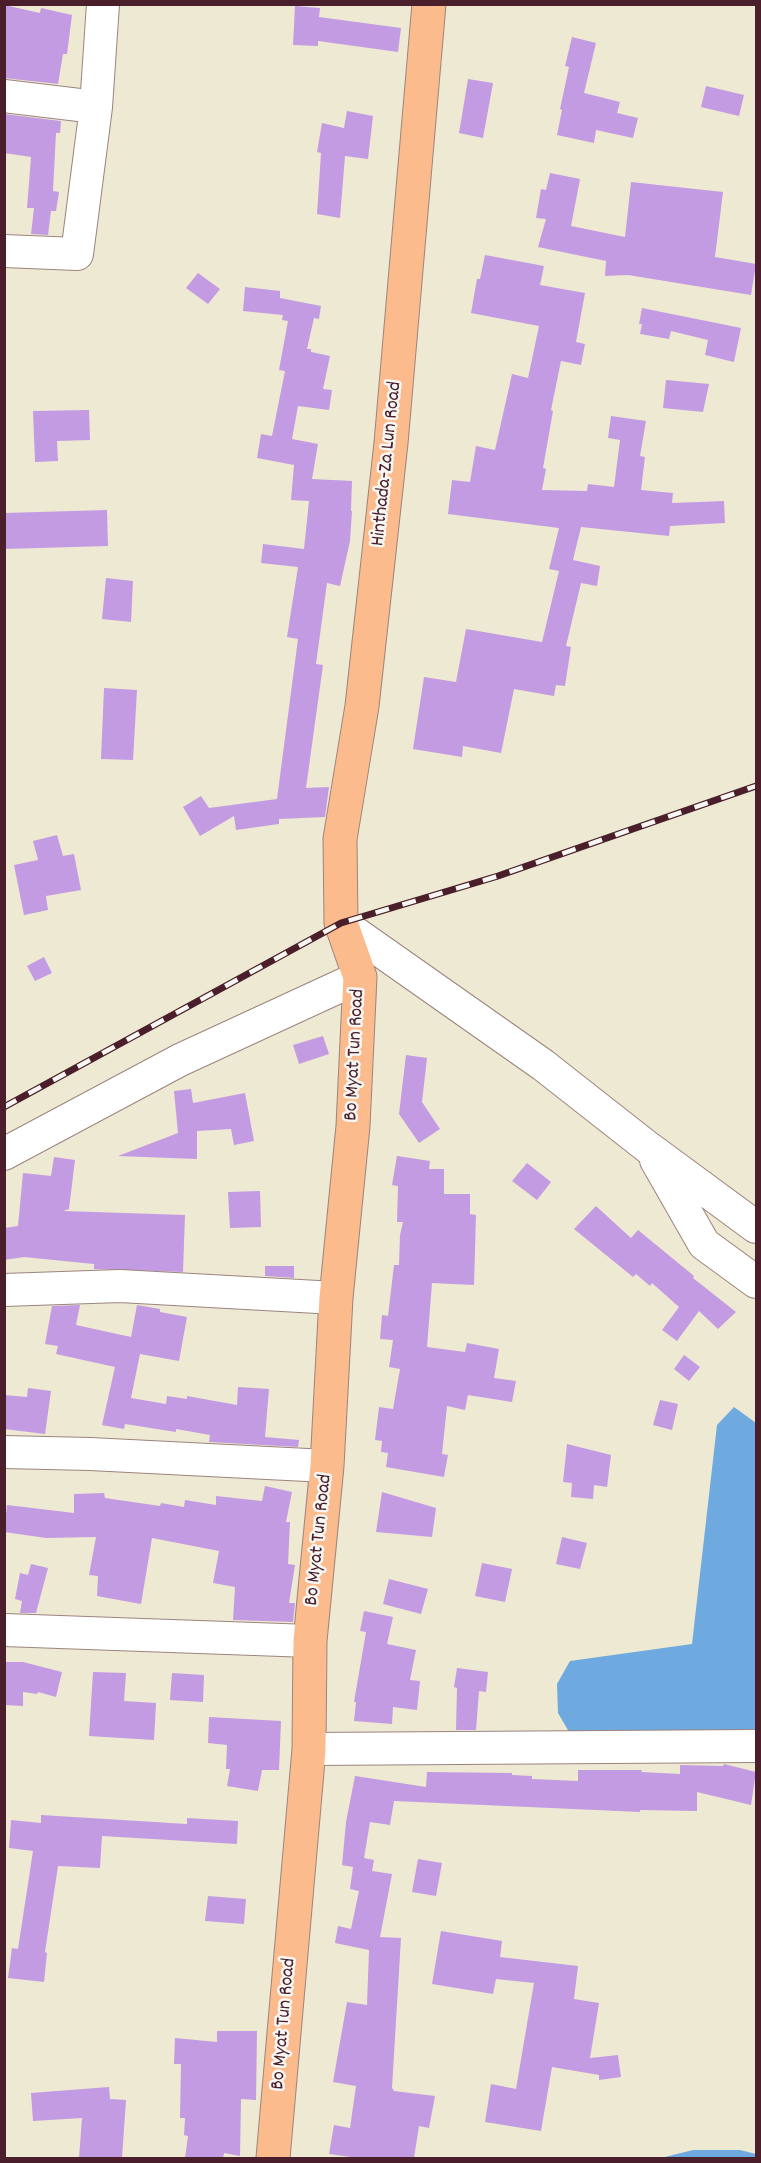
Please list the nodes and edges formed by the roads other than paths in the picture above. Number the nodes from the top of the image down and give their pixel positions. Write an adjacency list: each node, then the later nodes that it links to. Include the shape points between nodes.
1 (103, 4): 4 (street)
2 (429, 4): 6 (main road, Hinthada-Za Lun Road, via 391,443 362,706 340,839)
3 (4, 96): 4 (street)
4 (96, 107): 5 (street, via 77,254)
5 (4, 251)
6 (341, 923): 7 (main road, Bo Myat Tun Road); 8 (street, via 543,1065)
7 (360, 977): 9 (street, via 180,1060); 13 (main road, Bo Myat Tun Road, via 353,1126)
8 (650, 1149): 10 (street); 11 (street, via 704,1244)
9 (4, 1154)
10 (756, 1227)
11 (756, 1282)
12 (4, 1290): 13 (street, via 120,1286)
13 (336, 1298): 15 (main road, Bo Myat Tun Road)
14 (4, 1452): 15 (street)
15 (327, 1466): 17 (main road, Bo Myat Tun Road)
16 (4, 1630): 17 (street)
17 (310, 1641): 19 (main road, Bo Myat Tun Road)
18 (756, 1746): 19 (street)
19 (309, 1749): 20 (main road, Bo Myat Tun Road)
20 (273, 2158)

